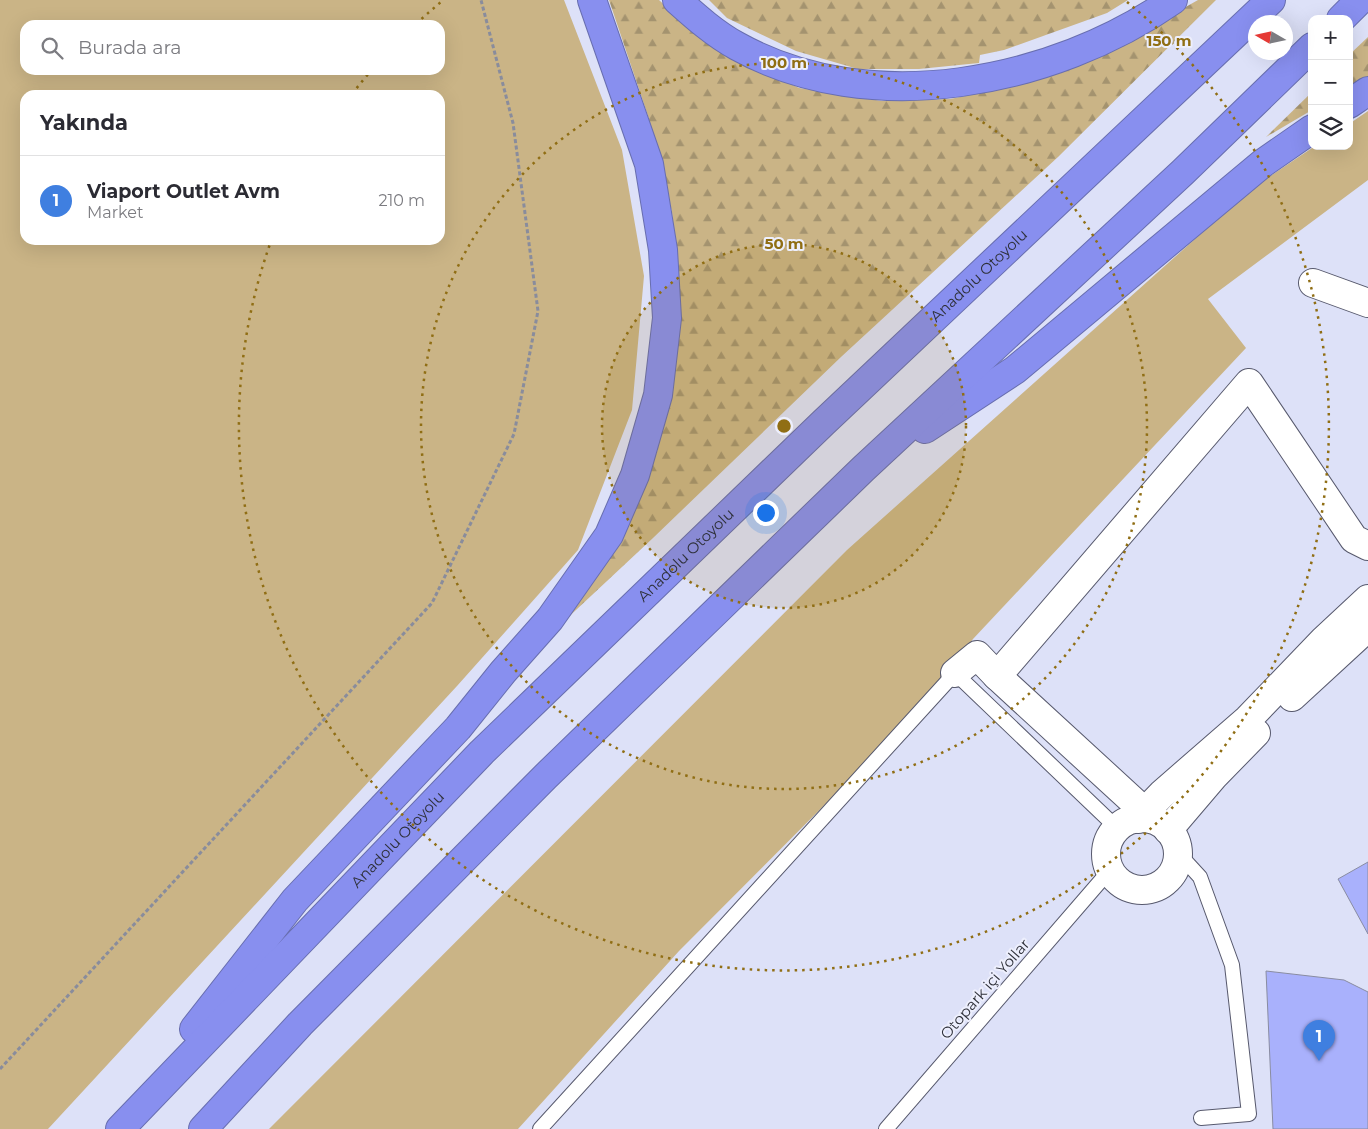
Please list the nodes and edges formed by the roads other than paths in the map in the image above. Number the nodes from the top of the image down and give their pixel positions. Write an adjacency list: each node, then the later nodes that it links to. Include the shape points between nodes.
1 (592, 0): 23 (highway, via 648,164 664,250 667,318 658,395 635,475 609,535 550,619 409,782 295,900)
2 (677, 0): 3 (highway, via 736,46 774,64 856,85 902,86 949,84 1010,74 1115,35)
3 (1173, 0)
4 (1271, 0): 24 (highway, Anadolu Otoyolu, via 823,423 482,752)
5 (1360, 0): 6 (highway)
6 (1345, 15)
7 (1308, 51): 13 (highway, via 1183,172)
8 (1368, 91): 9 (highway)
9 (1353, 101)
10 (1308, 132): 13 (highway, via 1263,163 1015,370)
11 (1313, 283): 12 (street)
12 (1368, 303)
13 (863, 469): 25 (highway, via 538,784 300,1024)
14 (1368, 546): 18 (street, via 1354,539 1249,384)
15 (1368, 599): 19 (street, via 1248,719)
16 (1368, 627): 20 (street, via 1214,776)
17 (955, 673): 18 (street, via 977,655); 19 (lane); 26 (lane)
18 (997, 676): 19 (street)
19 (1133, 819): 20 (street, via 1154,821); 21 (street, via 1111,837 1106,859)
20 (1173, 841): 21 (street, via 1176,865 1162,885 1138,890 1116,879); 22 (lane, via 1200,877 1232,965 1249,1114)
21 (1110, 870): 27 (lane, Otopark içi Yollar)
22 (1201, 1118)
23 (116, 1129)
24 (120, 1129)
25 (203, 1129)
26 (540, 1129)
27 (886, 1129)

